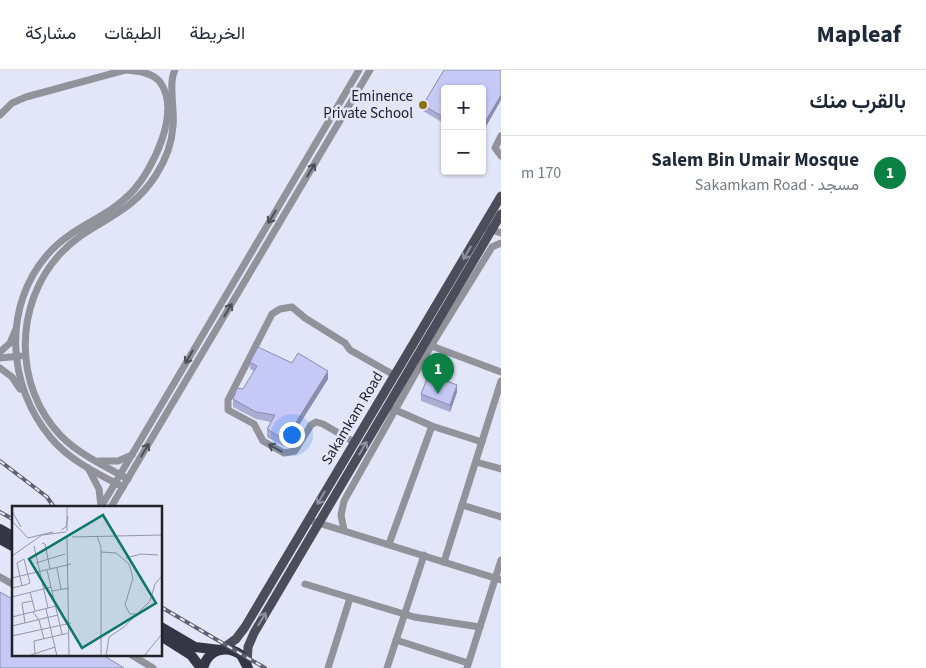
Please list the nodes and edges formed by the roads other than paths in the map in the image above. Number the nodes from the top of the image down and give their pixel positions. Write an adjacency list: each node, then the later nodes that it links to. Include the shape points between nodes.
1 (125, 70): 7 (street, via 12,102); 17 (street, via 148,74 160,83 164,92 166,119 157,153 129,195 70,234 40,263 22,297)
2 (176, 70): 21 (street, via 172,79 173,126 166,156 157,174 136,202 75,241 47,270 30,306)
3 (353, 70): 6 (street)
4 (359, 70): 6 (street)
5 (370, 70): 38 (street, one-way to 5)
6 (350, 86): 32 (street, one-way to 32)
7 (0, 115)
8 (501, 136): 10 (street, via 495,146)
9 (501, 147): 10 (street)
10 (499, 155)
11 (501, 196): 13 (main road, Sakamkam Road)
12 (501, 214): 13 (main road, Sakamkam Road)
13 (487, 229): 14 (street); 16 (main road, Sakamkam Road); 25 (main road, Sakamkam Road, one-way to 25)
14 (501, 233)
15 (501, 243): 16 (street)
16 (484, 251): 18 (main road, Sakamkam Road)
17 (17, 326): 19 (street, via 10,343); 20 (street)
18 (428, 345): 24 (street); 28 (main road, Sakamkam Road)
19 (0, 352)
20 (16, 356): 21 (street); 22 (street); 27 (street)
21 (25, 356): 33 (street, via 32,388 50,422 62,436)
22 (0, 358)
23 (0, 368): 27 (street)
24 (501, 372)
25 (394, 375): 30 (main road, Sakamkam Road); 30 (street, one-way to 25, via 316,422 295,450 284,453 263,441 254,424 228,410 228,400 272,314 280,308 292,307 345,343 350,350)
26 (501, 381): 31 (street)
27 (23, 394): 35 (street, via 51,439)
28 (391, 408): 29 (street); 46 (main road, Sakamkam Road, one-way to 28); 48 (street, via 342,506)
29 (432, 426): 31 (street); 51 (street)
30 (354, 442): 45 (main road, Sakamkam Road, one-way to 45)
31 (482, 442): 34 (street)
32 (132, 454): 33 (street, via 112,462); 37 (street)
33 (93, 460): 37 (street)
34 (476, 462): 36 (street); 41 (street)
35 (87, 466): 39 (street); 42 (street, via 96,480)
36 (501, 469)
37 (120, 474): 38 (street); 39 (street)
38 (128, 479): 40 (street)
39 (114, 483): 40 (street); 42 (street)
40 (123, 487): 43 (street)
41 (462, 504): 44 (street); 55 (street)
42 (101, 506)
43 (112, 506)
44 (501, 517)
45 (309, 520): 46 (street); 66 (main road, Sakamkam Road, via 242,632)
46 (320, 523): 48 (street); 69 (main road, Sakamkam Road, one-way to 46, via 252,637)
47 (0, 529): 49 (highway)
48 (344, 530): 51 (street)
49 (12, 536)
50 (0, 539): 52 (highway)
51 (389, 544): 53 (street)
52 (12, 546)
53 (424, 555): 55 (street); 61 (street)
54 (501, 560): 57 (street)
55 (444, 562): 57 (street)
56 (0, 577): 58 (street)
57 (498, 579): 62 (street)
58 (12, 584)
59 (305, 584): 60 (street)
60 (350, 598): 61 (street); 72 (street)
61 (404, 614): 62 (street); 65 (street)
62 (480, 627): 68 (street)
63 (162, 628): 66 (highway, via 195,647)
64 (162, 637): 71 (highway, via 191,655)
65 (396, 640): 68 (street); 73 (street)
66 (221, 649): 69 (highway, via 237,652); 71 (highway, via 209,656)
67 (133, 656): 70 (street)
68 (468, 665)
69 (248, 667)
70 (153, 668)
71 (202, 668)
72 (328, 668)
73 (387, 668)

